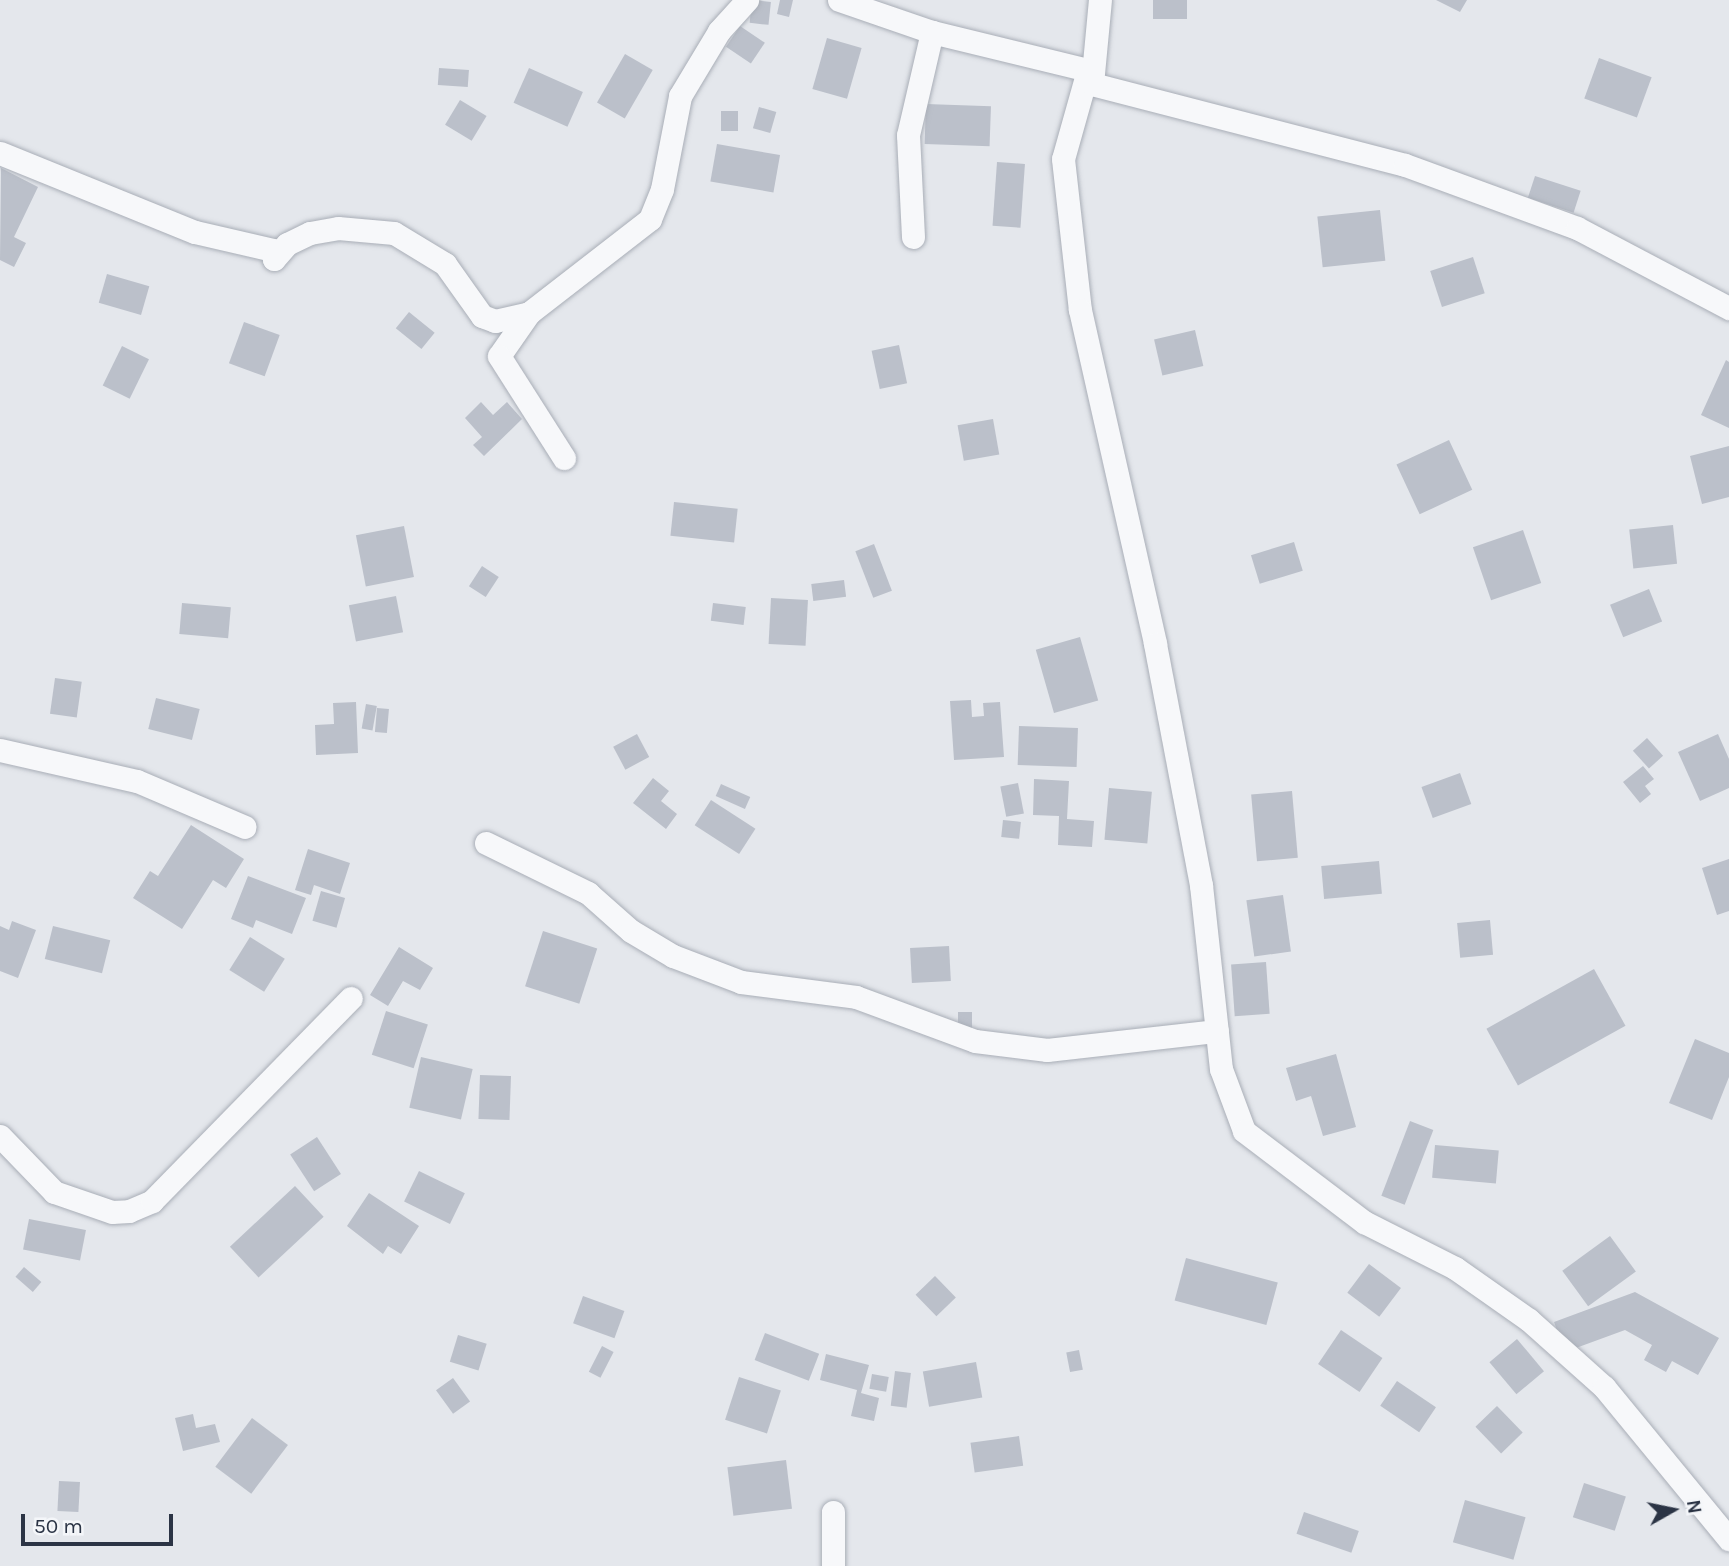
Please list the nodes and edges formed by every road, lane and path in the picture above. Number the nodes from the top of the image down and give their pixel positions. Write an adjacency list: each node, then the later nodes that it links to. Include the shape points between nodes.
1 (747, 0): 9 (street, via 719,31 680,96 662,189 650,219)
2 (839, 0): 4 (street)
3 (1100, 0): 5 (street)
4 (932, 32): 5 (street); 7 (street, via 908,135)
5 (1090, 77): 8 (street, via 1405,165 1577,228); 15 (street, via 1063,159 1068,228 1080,310 1155,643 1201,886)
6 (0, 153): 9 (street, via 195,232 273,250 274,259 287,244 310,233 338,228 394,233 445,264 482,316 495,321)
7 (913, 237)
8 (1729, 308)
9 (529, 313): 10 (street, via 499,356)
10 (564, 458)
11 (0, 750): 12 (street, via 137,781)
12 (245, 827)
13 (486, 843): 15 (street, via 588,893 631,931 673,956 741,982 856,997 975,1041 1035,1048)
14 (351, 998): 16 (street, via 152,1200 129,1212 112,1212 54,1192)
15 (1217, 1031): 18 (street, via 1222,1069 1244,1132 1364,1222 1455,1268 1529,1320 1604,1387)
16 (0, 1136)
17 (832, 1511): 19 (street)
18 (1729, 1539)
19 (833, 1566)

